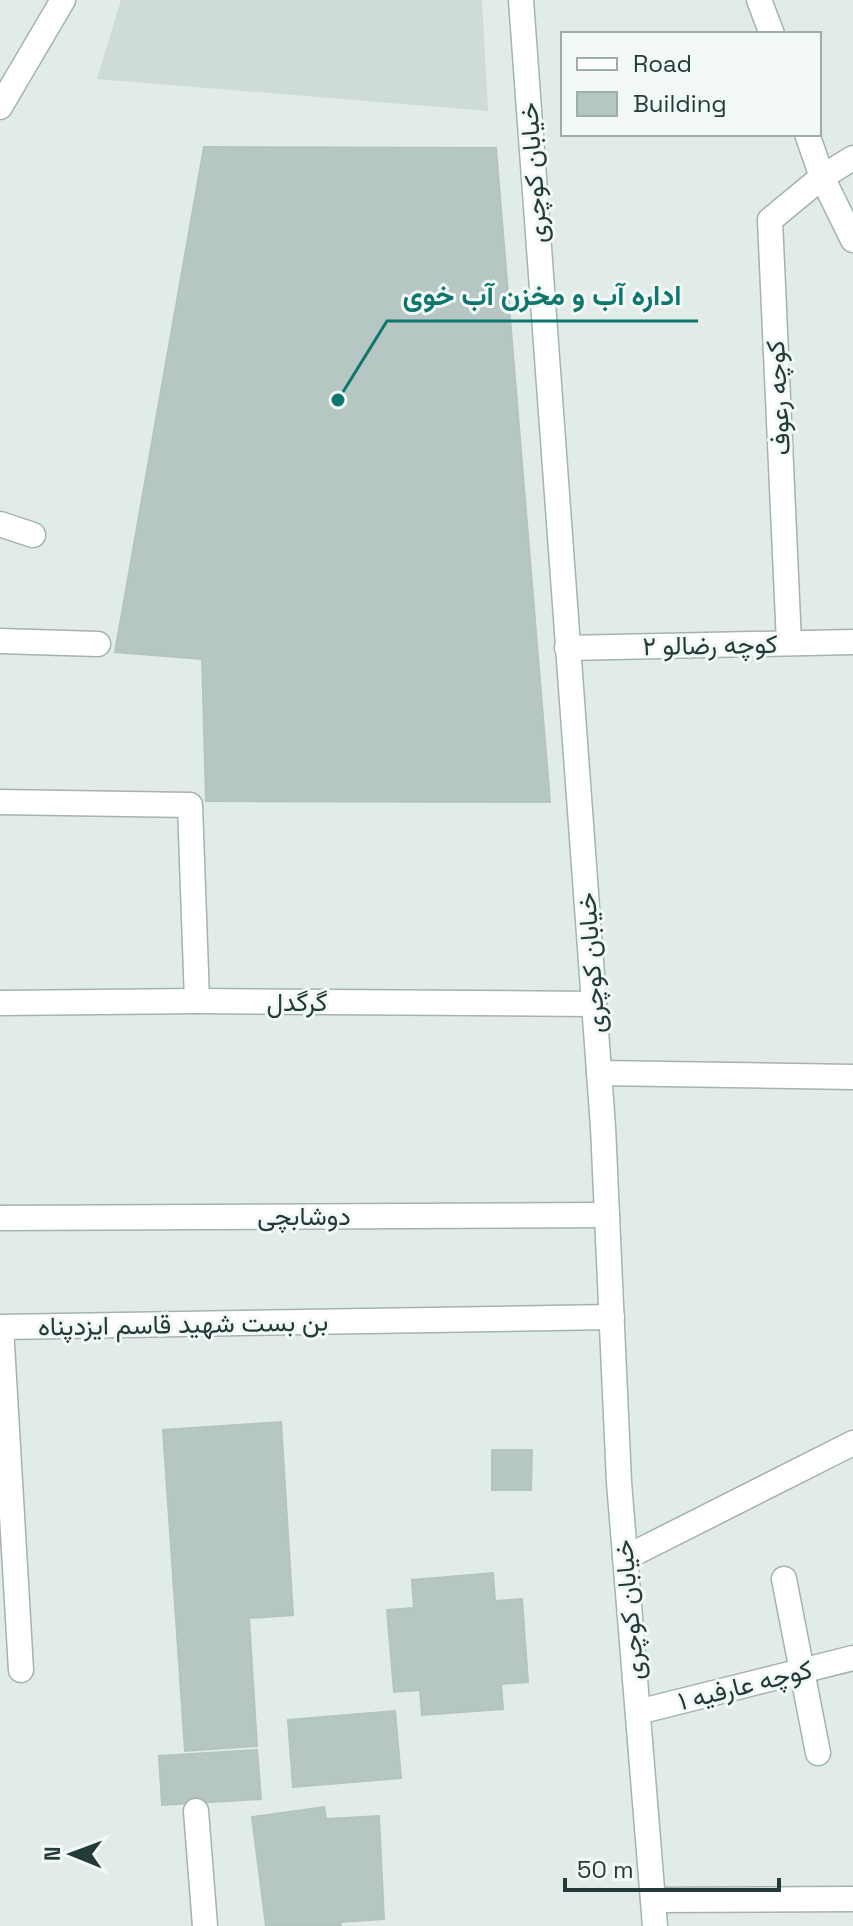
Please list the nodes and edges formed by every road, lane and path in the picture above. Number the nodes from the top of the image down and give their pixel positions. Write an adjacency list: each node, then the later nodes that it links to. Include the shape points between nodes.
1 (63, 0): 5 (street)
2 (521, 0): 16 (street, خیابان کوچری)
3 (759, 0): 4 (street)
4 (771, 32)
5 (0, 107)
6 (808, 136): 8 (street)
7 (853, 158): 8 (street)
8 (822, 177): 9 (street); 14 (street, کوچه رعوف, via 770,220)
9 (853, 240)
10 (0, 524): 11 (street)
11 (33, 535)
12 (0, 641): 15 (street)
13 (853, 642): 14 (street, کوچه رضالو ۲)
14 (789, 643): 16 (street, کوچه رضالو ۲)
15 (98, 644)
16 (567, 648): 20 (street, خیابان کوچری)
17 (0, 802): 18 (street, via 190,805)
18 (197, 1001): 19 (street, گرگدل); 20 (street, گرگدل)
19 (0, 1003)
20 (594, 1004): 21 (street, خیابان کوچری)
21 (599, 1073): 22 (street); 23 (street, خیابان کوچری)
22 (853, 1077)
23 (607, 1215): 24 (street, دوشابچی); 25 (street, خیابان کوچری)
24 (0, 1218)
25 (612, 1317): 27 (street, خیابان کوچری); 30 (street, بن بست شهید قاسم ایزدپناه, via 1,1327)
26 (853, 1443): 27 (street)
27 (625, 1558): 32 (street, خیابان کوچری)
28 (784, 1579): 31 (street)
29 (853, 1658): 31 (street, کوچه عارفیه ۱)
30 (21, 1670)
31 (803, 1670): 32 (street, کوچه عارفیه ۱); 33 (street)
32 (638, 1712): 36 (street, خیابان کوچری)
33 (818, 1753)
34 (196, 1811): 37 (street)
35 (853, 1899): 36 (street)
36 (653, 1900): 38 (street, خیابان کوچری)
37 (205, 1926)
38 (655, 1926)

